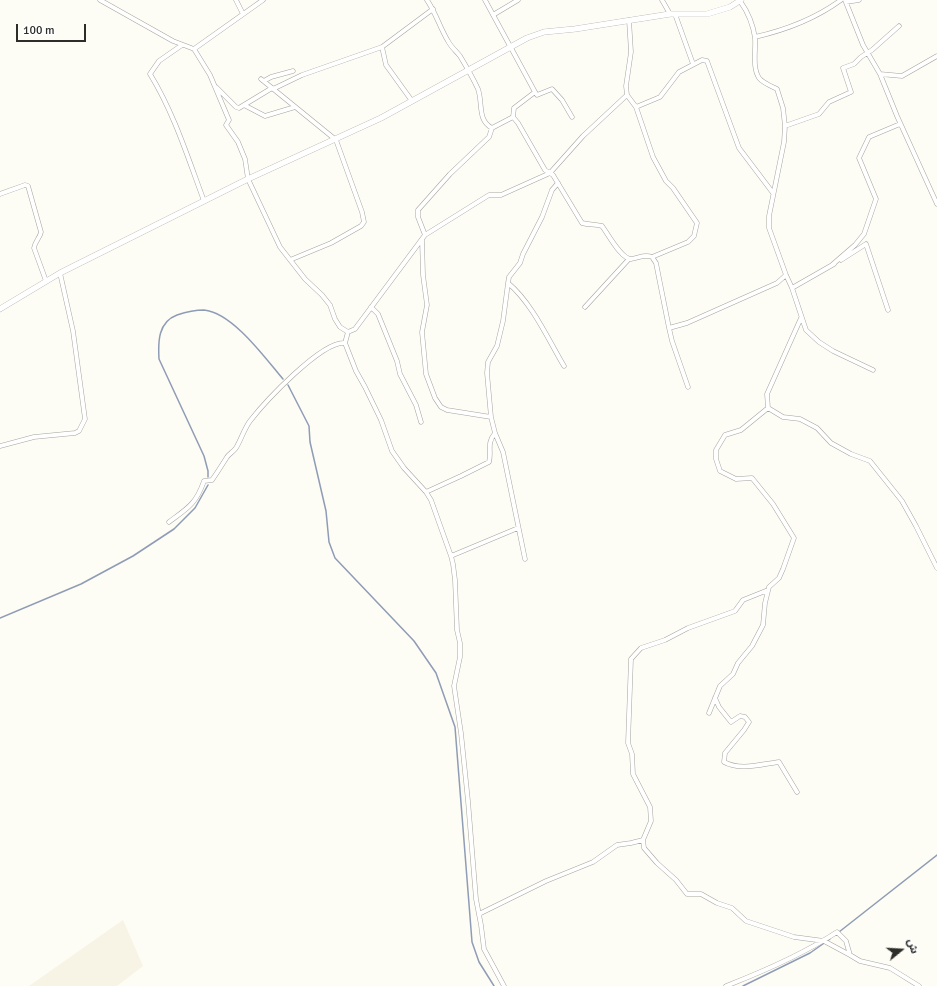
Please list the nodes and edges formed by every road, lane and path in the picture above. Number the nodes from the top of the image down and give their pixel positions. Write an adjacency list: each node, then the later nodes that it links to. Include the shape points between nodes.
1 (100, 0): 19 (street)
2 (236, 0): 13 (street)
3 (262, 0): 13 (street)
4 (427, 0): 12 (street)
5 (485, 0): 15 (street)
6 (518, 0): 15 (street)
7 (662, 0): 14 (street)
8 (741, 0): 14 (street, via 730,7 707,14); 18 (street, via 748,12)
9 (841, 0): 18 (street, via 810,19 779,32)
10 (859, 0): 11 (street)
11 (846, 1): 23 (street)
12 (433, 10): 21 (street); 26 (street, via 448,42)
13 (243, 14): 22 (street)
14 (673, 14): 16 (street); 25 (street)
15 (493, 15): 20 (street)
16 (629, 20): 20 (street, via 544,32); 32 (street, via 631,52)
17 (899, 26): 23 (street)
18 (755, 37): 40 (street, via 756,70 764,83 777,89)
19 (182, 45): 22 (street); 48 (street, via 159,61 150,74 162,93)
20 (510, 46): 26 (street); 31 (street)
21 (382, 48): 30 (street, via 302,75); 33 (street, via 386,65)
22 (194, 49): 29 (street)
23 (867, 53): 28 (street); 40 (street, via 854,64 843,68 851,92 829,102 819,114)
24 (937, 56): 28 (street, via 902,76)
25 (693, 64): 36 (street, via 679,72 660,97); 46 (street, via 702,60 707,61 739,148)
26 (468, 70): 33 (street); 41 (street, via 477,88 483,119)
27 (294, 71): 30 (street, via 262,80)
28 (880, 74): 39 (street)
29 (214, 86): 34 (street, via 236,107); 44 (street, via 229,120 226,125 238,142 245,159)
30 (273, 89): 34 (street); 35 (street)
31 (535, 92): 37 (street, via 514,108); 38 (street, via 537,95 552,89)
32 (627, 95): 36 (street); 43 (street, via 583,136)
33 (412, 101): 42 (street)
34 (244, 105): 35 (street, via 265,116)
35 (295, 107): 42 (street)
36 (636, 108): 51 (street, via 666,182 697,223 694,236 688,242)
37 (513, 117): 41 (street); 43 (street)
38 (572, 117)
39 (900, 124): 49 (street); 54 (street, via 869,137 859,158 876,199 864,234)
40 (785, 126): 46 (street)
41 (492, 128): 50 (street, via 489,137 450,174 418,210)
42 (336, 140): 44 (street); 53 (street, via 364,222 331,243)
43 (550, 173): 45 (street); 50 (street, via 501,195 489,195)
44 (248, 179): 48 (street); 53 (street, via 273,235)
45 (558, 183): 52 (street, via 582,223 588,226 602,226 623,256); 58 (street, via 552,190 539,223)
46 (773, 193): 56 (street, via 768,228)
47 (0, 194): 57 (street, via 28,186 41,232 34,248)
48 (204, 201): 55 (street)
49 (937, 204)
50 (424, 237): 60 (street); 72 (street, via 423,275 426,305 422,332 426,374 430,386 441,407)
51 (652, 257): 52 (street, via 646,255); 65 (street, via 656,263)
52 (629, 259): 61 (street)
53 (290, 260): 66 (street, via 330,305 340,327)
54 (832, 265): 59 (street); 63 (street, via 866,244)
55 (60, 273): 57 (street); 75 (street, via 73,331 85,419 79,431 75,433 34,437)
56 (786, 275): 59 (street); 65 (street, via 777,283 687,323)
57 (46, 281): 62 (street)
58 (508, 283): 68 (street, via 518,291); 72 (street, via 497,346 488,362)
59 (792, 288): 64 (street)
60 (371, 307): 66 (street, via 355,329); 73 (street, via 378,314)
61 (585, 307)
62 (0, 310)
63 (888, 310)
64 (801, 318): 69 (street, via 806,330 819,342); 71 (street, via 768,394)
65 (669, 328): 70 (street)
66 (348, 332): 67 (street)
67 (345, 342): 76 (street, via 356,371 381,420 392,451); 77 (street, via 326,348 280,388 249,422 235,449 212,480 204,481 190,507)
68 (564, 366)
69 (873, 370)
70 (688, 387)
71 (768, 408): 81 (street, via 783,417 800,419 817,428 831,443 870,461 902,501); 82 (street, via 741,430 725,434 716,450 720,471 736,479 752,478 773,504 794,538 779,578)
72 (491, 417): 74 (street)
73 (421, 422)
74 (495, 433): 76 (street, via 489,445 489,462); 78 (street, via 503,452)
75 (0, 446)
76 (426, 492): 79 (street)
77 (169, 522)
78 (518, 528): 79 (street); 80 (street)
79 (451, 556): 87 (street, via 454,564 457,630 460,643 454,686)
80 (525, 559)
81 (937, 568)
82 (768, 590): 83 (street, via 763,624 752,646 738,663 733,674 720,686); 86 (street, via 743,600 735,611 641,648 631,659 628,743 632,754 633,774 650,807 651,821)
83 (715, 698): 84 (street); 85 (street, via 731,722 740,716 749,722 725,753 724,762 746,766 779,762)
84 (709, 713)
85 (797, 792)
86 (643, 840): 87 (street, via 617,845 592,862); 88 (street, via 644,848 688,894 701,894 732,908 746,921 772,930 794,937)
87 (479, 914): 90 (street, via 484,949)
88 (824, 941): 89 (street); 89 (street, via 837,932 846,941); 91 (street)
89 (850, 955): 92 (street, via 860,961 890,968)
90 (504, 986)
91 (726, 986)
92 (919, 986)

